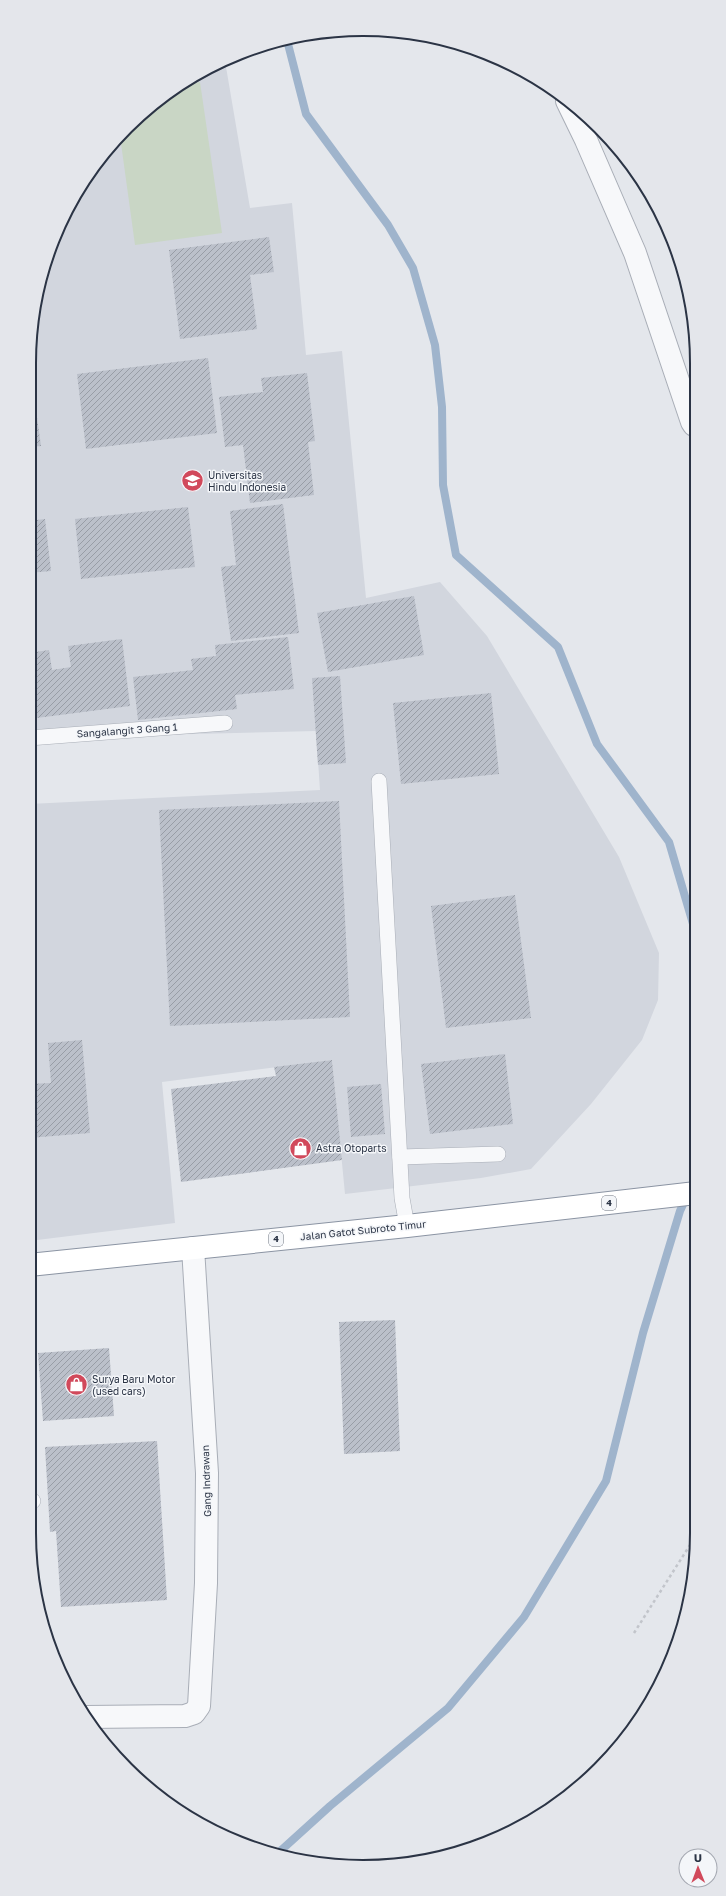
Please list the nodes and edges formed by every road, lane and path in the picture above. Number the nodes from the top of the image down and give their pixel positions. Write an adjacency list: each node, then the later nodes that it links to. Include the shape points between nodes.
1 (572, 111): 2 (street, via 634,253)
2 (690, 416)
3 (225, 722): 4 (lane, Sangalangit 3 Gang 1)
4 (36, 737)
5 (379, 781): 7 (lane)
6 (498, 1154): 7 (lane)
7 (400, 1157): 9 (lane, via 402,1198)
8 (690, 1194): 9 (highway, Jalan Gatot Subroto Timur / 4)
9 (407, 1226): 10 (highway, Jalan Gatot Subroto Timur / 4)
10 (193, 1248): 11 (highway, Jalan Gatot Subroto Timur / 4); 14 (street, Gang Indrawan, via 207,1473 206,1583 199,1706 194,1713 185,1716)
11 (36, 1264)
12 (689, 1546): 13 (path)
13 (634, 1632)
14 (92, 1717)

